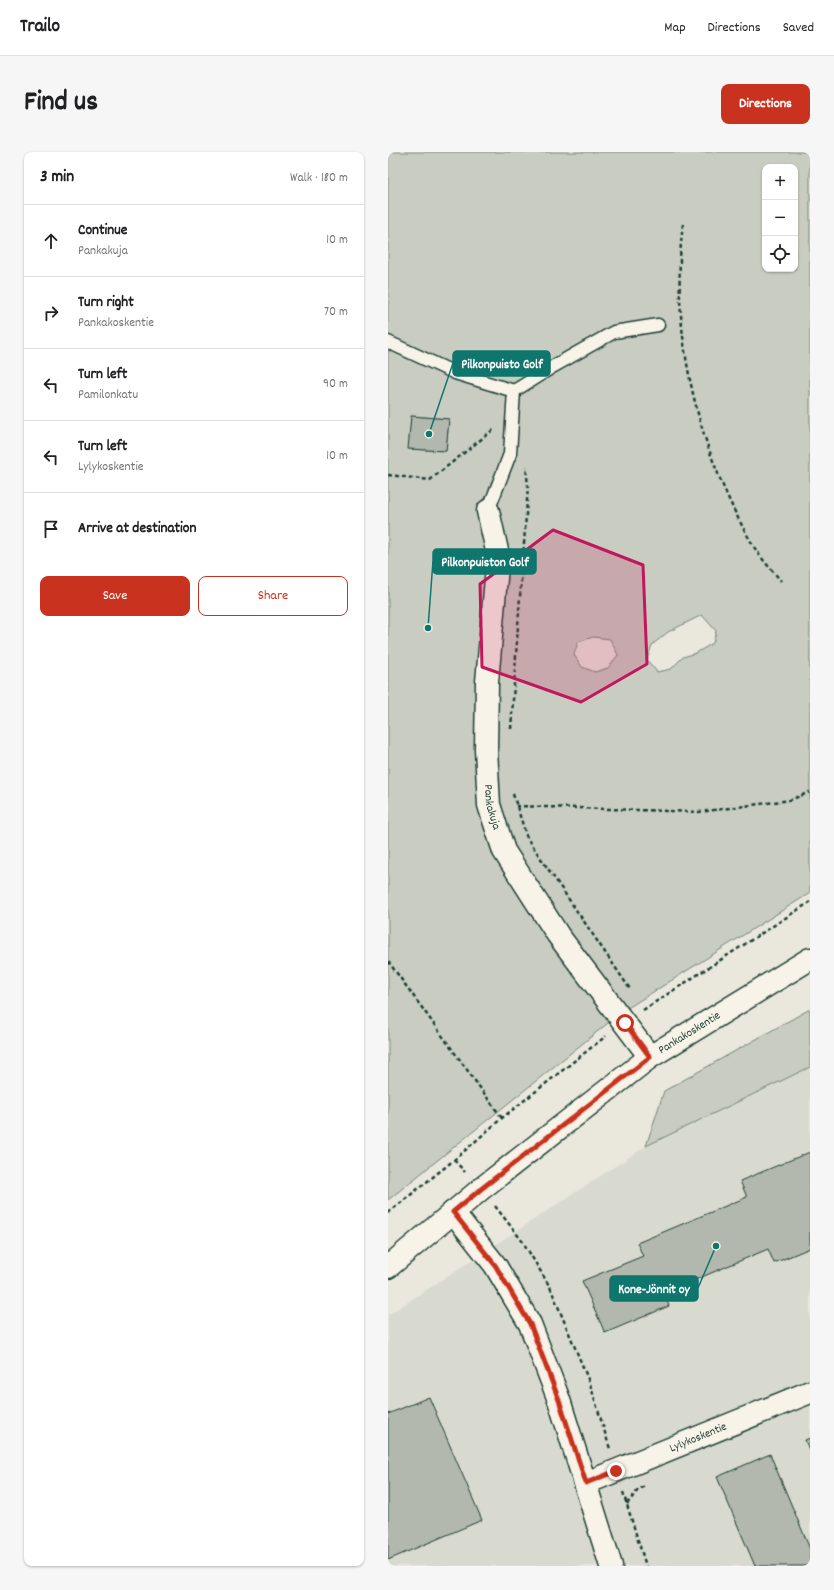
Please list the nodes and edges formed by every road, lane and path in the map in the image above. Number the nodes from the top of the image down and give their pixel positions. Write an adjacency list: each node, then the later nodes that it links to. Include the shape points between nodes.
1 (683, 224): 9 (path, via 679,292 690,384 716,468 733,508 757,552)
2 (658, 325): 4 (lane, via 614,332)
3 (388, 342): 4 (lane, via 455,373)
4 (514, 391): 5 (lane)
5 (513, 414): 6 (path, via 430,480); 8 (lane, via 510,454)
6 (388, 475)
7 (528, 486): 10 (path)
8 (488, 511): 13 (street, Pankakuja, via 498,555 487,682 486,749)
9 (781, 581)
10 (511, 737)
11 (513, 792): 14 (path)
12 (810, 792): 14 (path, via 790,800 700,812)
13 (489, 805): 14 (path); 21 (street, Pankakuja, via 504,851 558,936)
14 (517, 806): 18 (path, via 527,838)
15 (810, 902): 20 (path)
16 (810, 959): 22 (street, Pankakoskentie)
17 (388, 961): 23 (path)
18 (630, 990)
19 (639, 1003): 20 (path)
20 (644, 1009): 21 (path)
21 (625, 1023): 22 (street, Pankakuja); 23 (path)
22 (650, 1057): 24 (street, Pankakoskentie)
23 (502, 1118): 25 (path)
24 (453, 1212): 26 (street, Pankakoskentie); 28 (street, via 495,1265 530,1324 559,1400)
25 (388, 1213)
26 (388, 1267)
27 (810, 1392): 28 (street, Lylykoskentie)
28 (586, 1483): 29 (street)
29 (611, 1566)

